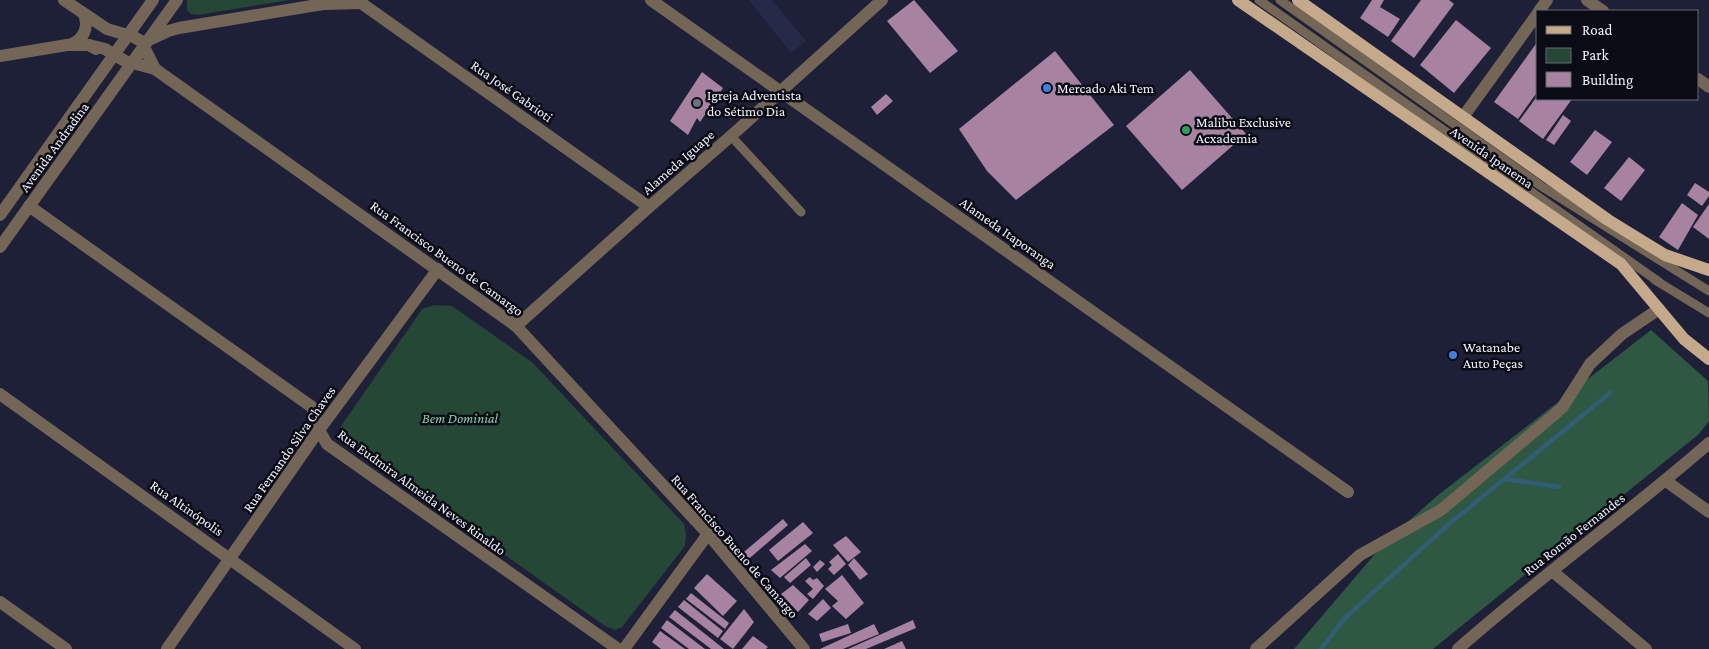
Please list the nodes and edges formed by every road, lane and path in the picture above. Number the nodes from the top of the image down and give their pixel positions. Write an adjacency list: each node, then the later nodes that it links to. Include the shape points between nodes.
1 (64, 0): 14 (street)
2 (153, 0): 16 (street, Avenida Andradina)
3 (176, 0): 17 (street, Avenida Andradina)
4 (651, 0): 25 (street, Alameda Itaporanga)
5 (882, 0): 25 (street, Alameda Iguape)
6 (1238, 0): 34 (main road, Avenida Ipanema)
7 (1260, 0): 37 (lane)
8 (1280, 0): 38 (lane, via 1541,186)
9 (1298, 0): 26 (main road, Avenida Ipanema)
10 (1587, 0): 13 (street)
11 (359, 2): 12 (street); 29 (street, Rua José Gabrioti)
12 (310, 3): 17 (street, via 179,28 158,35)
13 (1602, 10)
14 (84, 14): 16 (street, via 107,29); 18 (street, via 86,28 82,37)
15 (1536, 15): 26 (street)
16 (128, 35): 17 (street); 20 (street, Avenida Andradina)
17 (145, 44): 22 (street, Avenida Andradina); 24 (street, Rua Francisco Bueno de Camargo)
18 (67, 45): 19 (street); 21 (street)
19 (89, 45): 20 (street); 23 (street, via 101,55)
20 (116, 54): 22 (street); 23 (street, Avenida Andradina)
21 (0, 56)
22 (132, 63): 24 (street, Rua Francisco Bueno de Camargo); 28 (street, Avenida Andradina)
23 (105, 68): 31 (street, Avenida Andradina)
24 (155, 68): 35 (street, Rua Francisco Bueno de Camargo)
25 (780, 91): 27 (street, Alameda Iguape); 47 (street, Alameda Itaporanga)
26 (1463, 117): 33 (main road, Avenida Ipanema, via 1608,220)
27 (731, 136): 29 (street, Alameda Iguape); 30 (lane)
28 (29, 206): 32 (street, Avenida Andradina); 44 (street, Rua Eudmira Almeida Neves Rinaldo, via 312,408)
29 (649, 206): 41 (street, Alameda Iguape)
30 (801, 212)
31 (0, 215)
32 (0, 247)
33 (1665, 255): 36 (main road, Avenida Ipanema); 38 (lane)
34 (1621, 264): 37 (lane); 39 (main road, Avenida Ipanema)
35 (438, 269): 41 (street, Rua Francisco Bueno de Camargo); 44 (street, Rua Fernando Silva Chaves)
36 (1709, 270)
37 (1659, 282): 40 (lane)
38 (1709, 289)
39 (1659, 309): 42 (main road, Avenida Ipanema, via 1684,339); 59 (street, via 1622,334 1590,364 1562,408 1441,510 1360,555)
40 (1709, 313)
41 (516, 326): 49 (street, Rua Francisco Bueno de Camargo)
42 (1709, 359)
43 (0, 394): 50 (street, Rua Altinópolis)
44 (319, 430): 50 (street, Rua Fernando Silva Chaves); 56 (street, Rua Eudmira Almeida Neves Rinaldo, via 327,444)
45 (1709, 443): 46 (street, Rua Romão Fernandes)
46 (1666, 481): 48 (street); 51 (street, Rua Romão Fernandes)
47 (1348, 492)
48 (1709, 512)
49 (708, 534): 57 (street); 58 (street, Rua Francisco Bueno de Camargo)
50 (231, 558): 54 (street, Rua Fernando Silva Chaves); 55 (street, Rua Altinópolis)
51 (1552, 571): 60 (street, Rua Romão Fernandes); 61 (street)
52 (0, 602): 53 (street)
53 (66, 649)
54 (167, 649)
55 (355, 649)
56 (618, 649)
57 (624, 649)
58 (804, 649)
59 (1256, 649)
60 (1458, 649)
61 (1646, 649)

